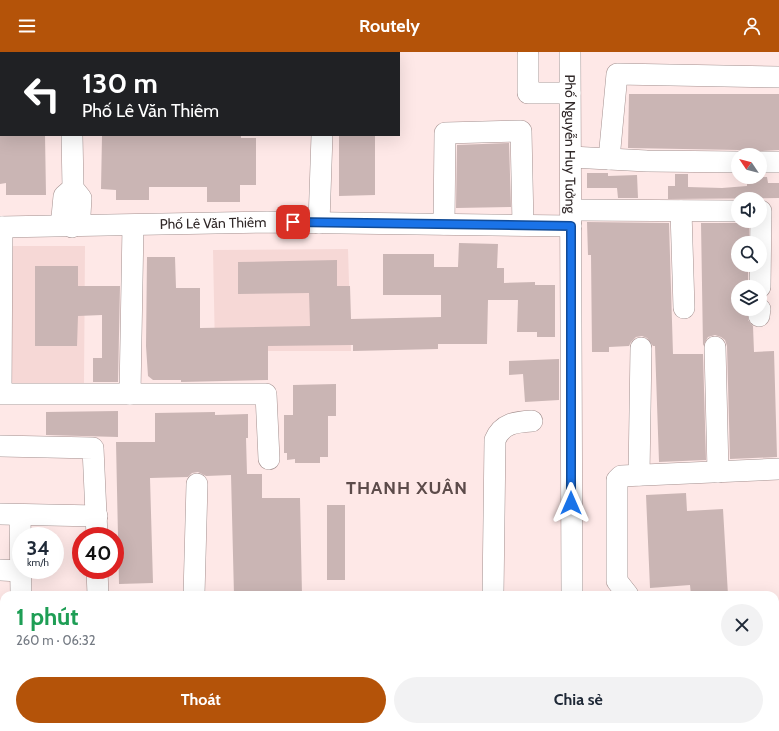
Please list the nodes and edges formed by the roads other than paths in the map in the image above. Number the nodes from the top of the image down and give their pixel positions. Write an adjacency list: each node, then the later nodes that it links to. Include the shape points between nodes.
1 (570, 52): 4 (street, Phố Nguyễn Huy Tưởng)
2 (528, 55): 4 (street, via 528,94)
3 (779, 77): 8 (street, via 617,74)
4 (570, 93): 7 (street, Phố Nguyễn Huy Tưởng)
5 (72, 136): 20 (street, via 73,188 64,196 62,216)
6 (322, 136): 17 (street)
7 (571, 157): 8 (street); 14 (street, Phố Nguyễn Huy Tưởng)
8 (609, 158): 9 (street)
9 (731, 162)
10 (767, 162): 11 (street)
11 (779, 162)
12 (681, 211): 13 (street, Phố Lê Văn Thiêm); 14 (street, Phố Lê Văn Thiêm); 23 (street)
13 (731, 211)
14 (571, 218): 16 (street, Phố Lê Văn Thiêm); 42 (street, Phố Nguyễn Huy Tưởng)
15 (444, 220): 16 (street, Phố Lê Văn Thiêm); 16 (street, via 445,133 521,131); 17 (street, Phố Lê Văn Thiêm)
16 (523, 220)
17 (319, 223): 18 (street, Phố Lê Văn Thiêm)
18 (133, 226): 20 (street, Phố Lê Văn Thiêm); 26 (street)
19 (1, 227): 20 (street, Phố Lê Văn Thiêm); 26 (street, via 1,394)
20 (72, 227)
21 (765, 228): 22 (street)
22 (761, 280)
23 (684, 308)
24 (715, 347): 31 (street)
25 (641, 348): 32 (street)
26 (130, 394): 29 (street, via 266,394)
27 (532, 421): 41 (street, via 512,422 497,434 495,440)
28 (0, 446): 35 (street, via 93,448)
29 (269, 459)
30 (779, 469): 31 (street)
31 (718, 472): 32 (street)
32 (639, 476): 43 (street, via 621,476 617,480 617,581)
33 (197, 484): 40 (street)
34 (10, 514): 35 (street); 36 (street)
35 (97, 526)
36 (10, 571): 38 (street)
37 (97, 579): 39 (street)
38 (19, 591)
39 (98, 591)
40 (194, 591)
41 (493, 591)
42 (572, 591)
43 (625, 591)

